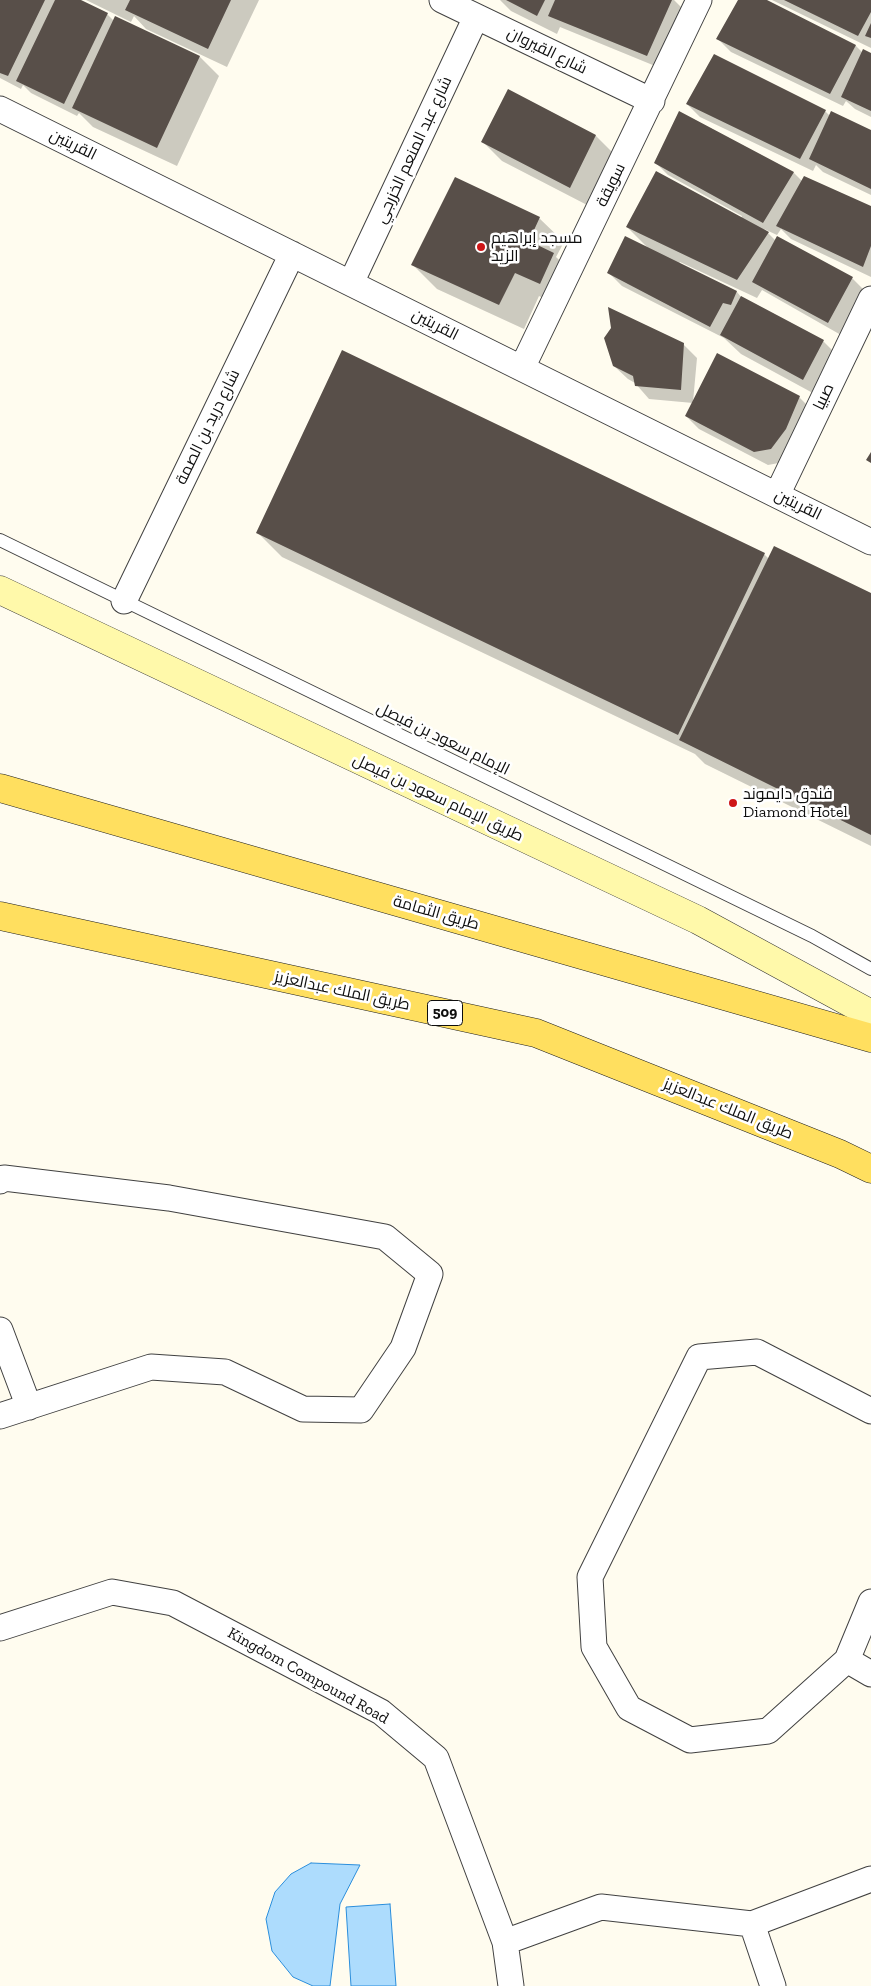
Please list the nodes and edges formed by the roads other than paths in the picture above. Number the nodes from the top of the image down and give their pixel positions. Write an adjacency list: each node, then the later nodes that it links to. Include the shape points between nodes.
1 (442, 0): 3 (street, شارع القيروان)
2 (699, 0): 4 (street, سويقة)
3 (476, 17): 4 (street, شارع القيروان); 7 (street, شارع عبد المنعم الخزرجي)
4 (652, 101): 9 (street, سويقة)
5 (0, 109): 6 (street, القريتين)
6 (292, 254): 7 (street, القريتين); 14 (street, شارع دريد بن الصمة)
7 (351, 283): 9 (street, القريتين)
8 (871, 299): 10 (street, صبيا)
9 (522, 368): 10 (street, القريتين)
10 (777, 495): 12 (street, القريتين)
11 (0, 540): 14 (lane, الإمام سعود بن فيصل)
12 (871, 542)
13 (0, 590): 18 (main road, طريق الإمام سعود بن فيصل, via 698,920)
14 (124, 601): 17 (lane, الإمام سعود بن فيصل, via 812,936)
15 (0, 788): 19 (main road, طريق الثمامة)
16 (0, 916): 20 (main road, طريق الملك عبدالعزيز / 509, via 536,1033)
17 (871, 970)
18 (871, 1014)
19 (871, 1038)
20 (871, 1169)
21 (0, 1181): 23 (street, via 4,1178 169,1198 386,1238 430,1274 403,1348 361,1410 303,1410 225,1372 152,1367)
22 (0, 1330): 23 (street)
23 (29, 1407): 25 (street)
24 (871, 1410): 28 (street, via 757,1352 699,1357 590,1577 594,1646 629,1708 690,1740 768,1731)
25 (0, 1416)
26 (871, 1602): 28 (street)
27 (0, 1628): 32 (street, Kingdom Compound Road, via 112,1592 173,1603 381,1712 436,1758)
28 (847, 1660): 29 (street)
29 (871, 1674)
30 (871, 1879): 31 (street)
31 (752, 1924): 32 (street, via 601,1907); 34 (street)
32 (505, 1942): 33 (street, Kingdom Compound Road)
33 (510, 1986)
34 (773, 1986)

